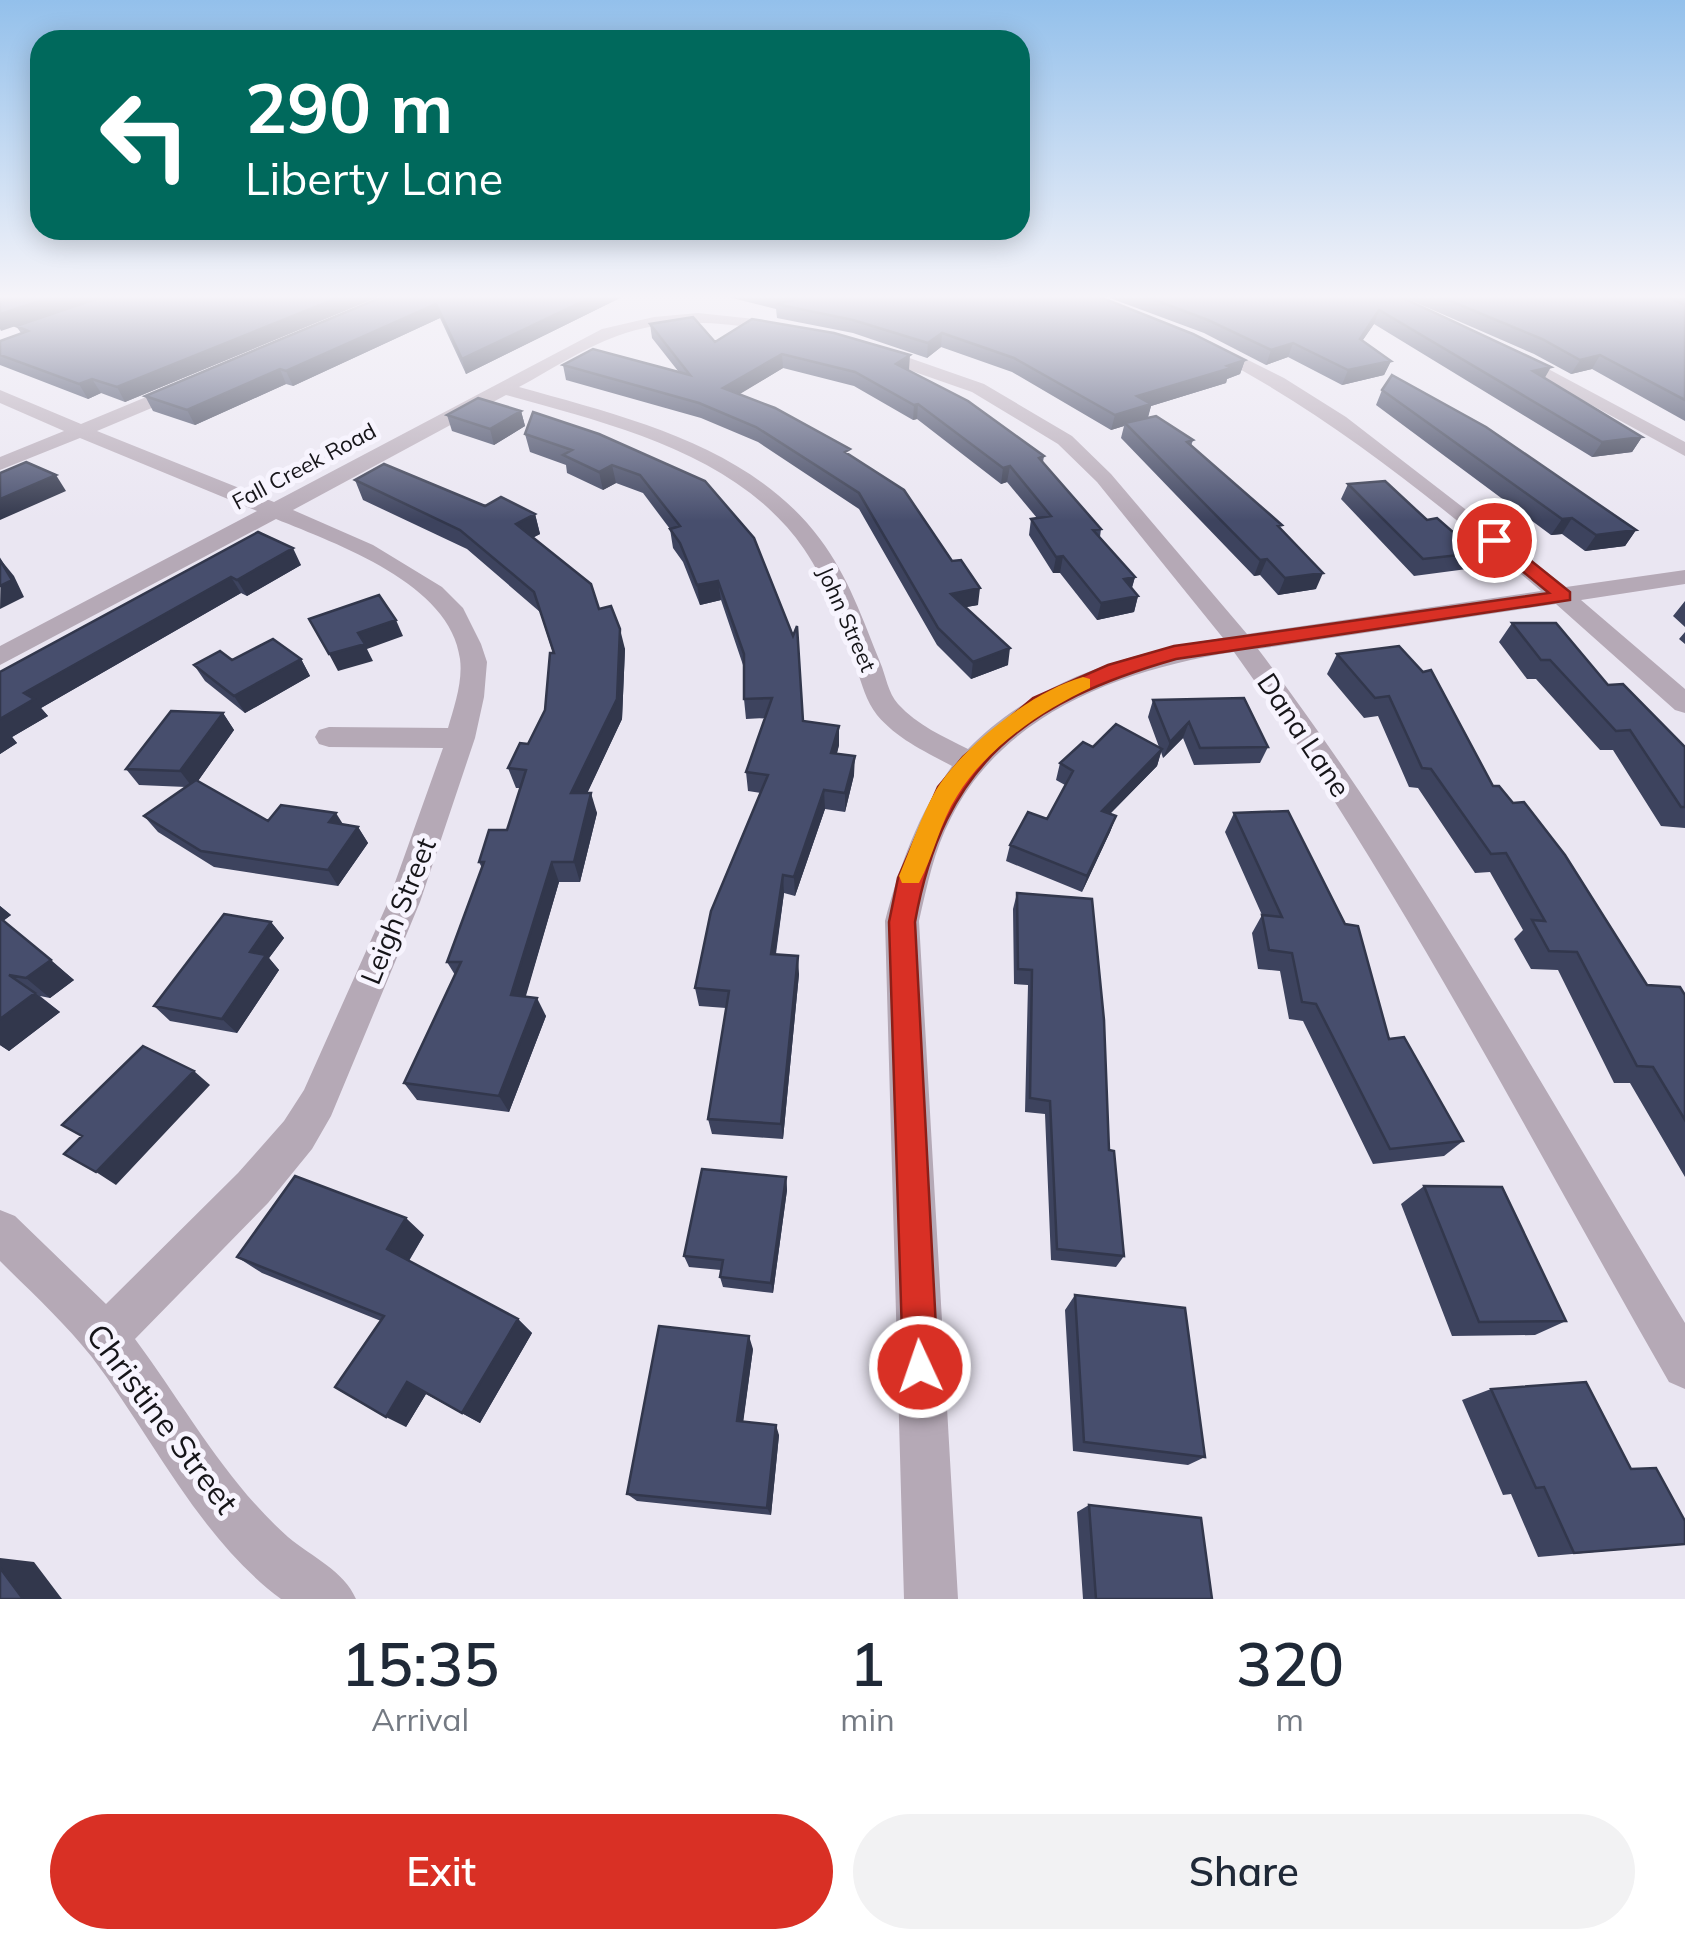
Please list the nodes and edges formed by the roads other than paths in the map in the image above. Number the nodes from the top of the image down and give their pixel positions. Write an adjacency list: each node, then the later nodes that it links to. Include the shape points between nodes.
1 (533, 372): 6 (street, Fall Creek Road)
2 (938, 372): 14 (street, Dana Lane, via 1064,440 1128,504)
3 (1258, 372): 13 (street, via 1371,442)
4 (1542, 372): 9 (street)
5 (206, 379): 8 (street)
6 (501, 388): 11 (street, Fall Creek Road); 19 (street, John Street, via 662,439 718,462 762,491 811,541 884,706 913,733)
7 (0, 396): 8 (street, Leigh Street)
8 (79, 431): 10 (street); 11 (street, Leigh Street)
9 (1685, 450)
10 (0, 464)
11 (272, 511): 15 (street, Fall Creek Road); 18 (street, Leigh Street, via 426,582 454,614 474,662)
12 (1685, 577): 13 (street)
13 (1564, 596): 14 (street); 16 (street)
14 (1240, 642): 19 (street, via 1174,652 1100,676 1040,703); 22 (street, Dana Lane, via 1390,864)
15 (0, 657)
16 (1685, 704)
17 (329, 737): 18 (street)
18 (461, 738): 21 (street, Leigh Street, via 352,1024 301,1132)
19 (970, 762): 24 (street, via 946,793 921,847 902,922)
20 (0, 1231): 21 (street, Christine Street)
21 (105, 1337): 23 (street, Christine Street, via 252,1538)
22 (1685, 1366)
23 (329, 1599)
24 (932, 1599)

